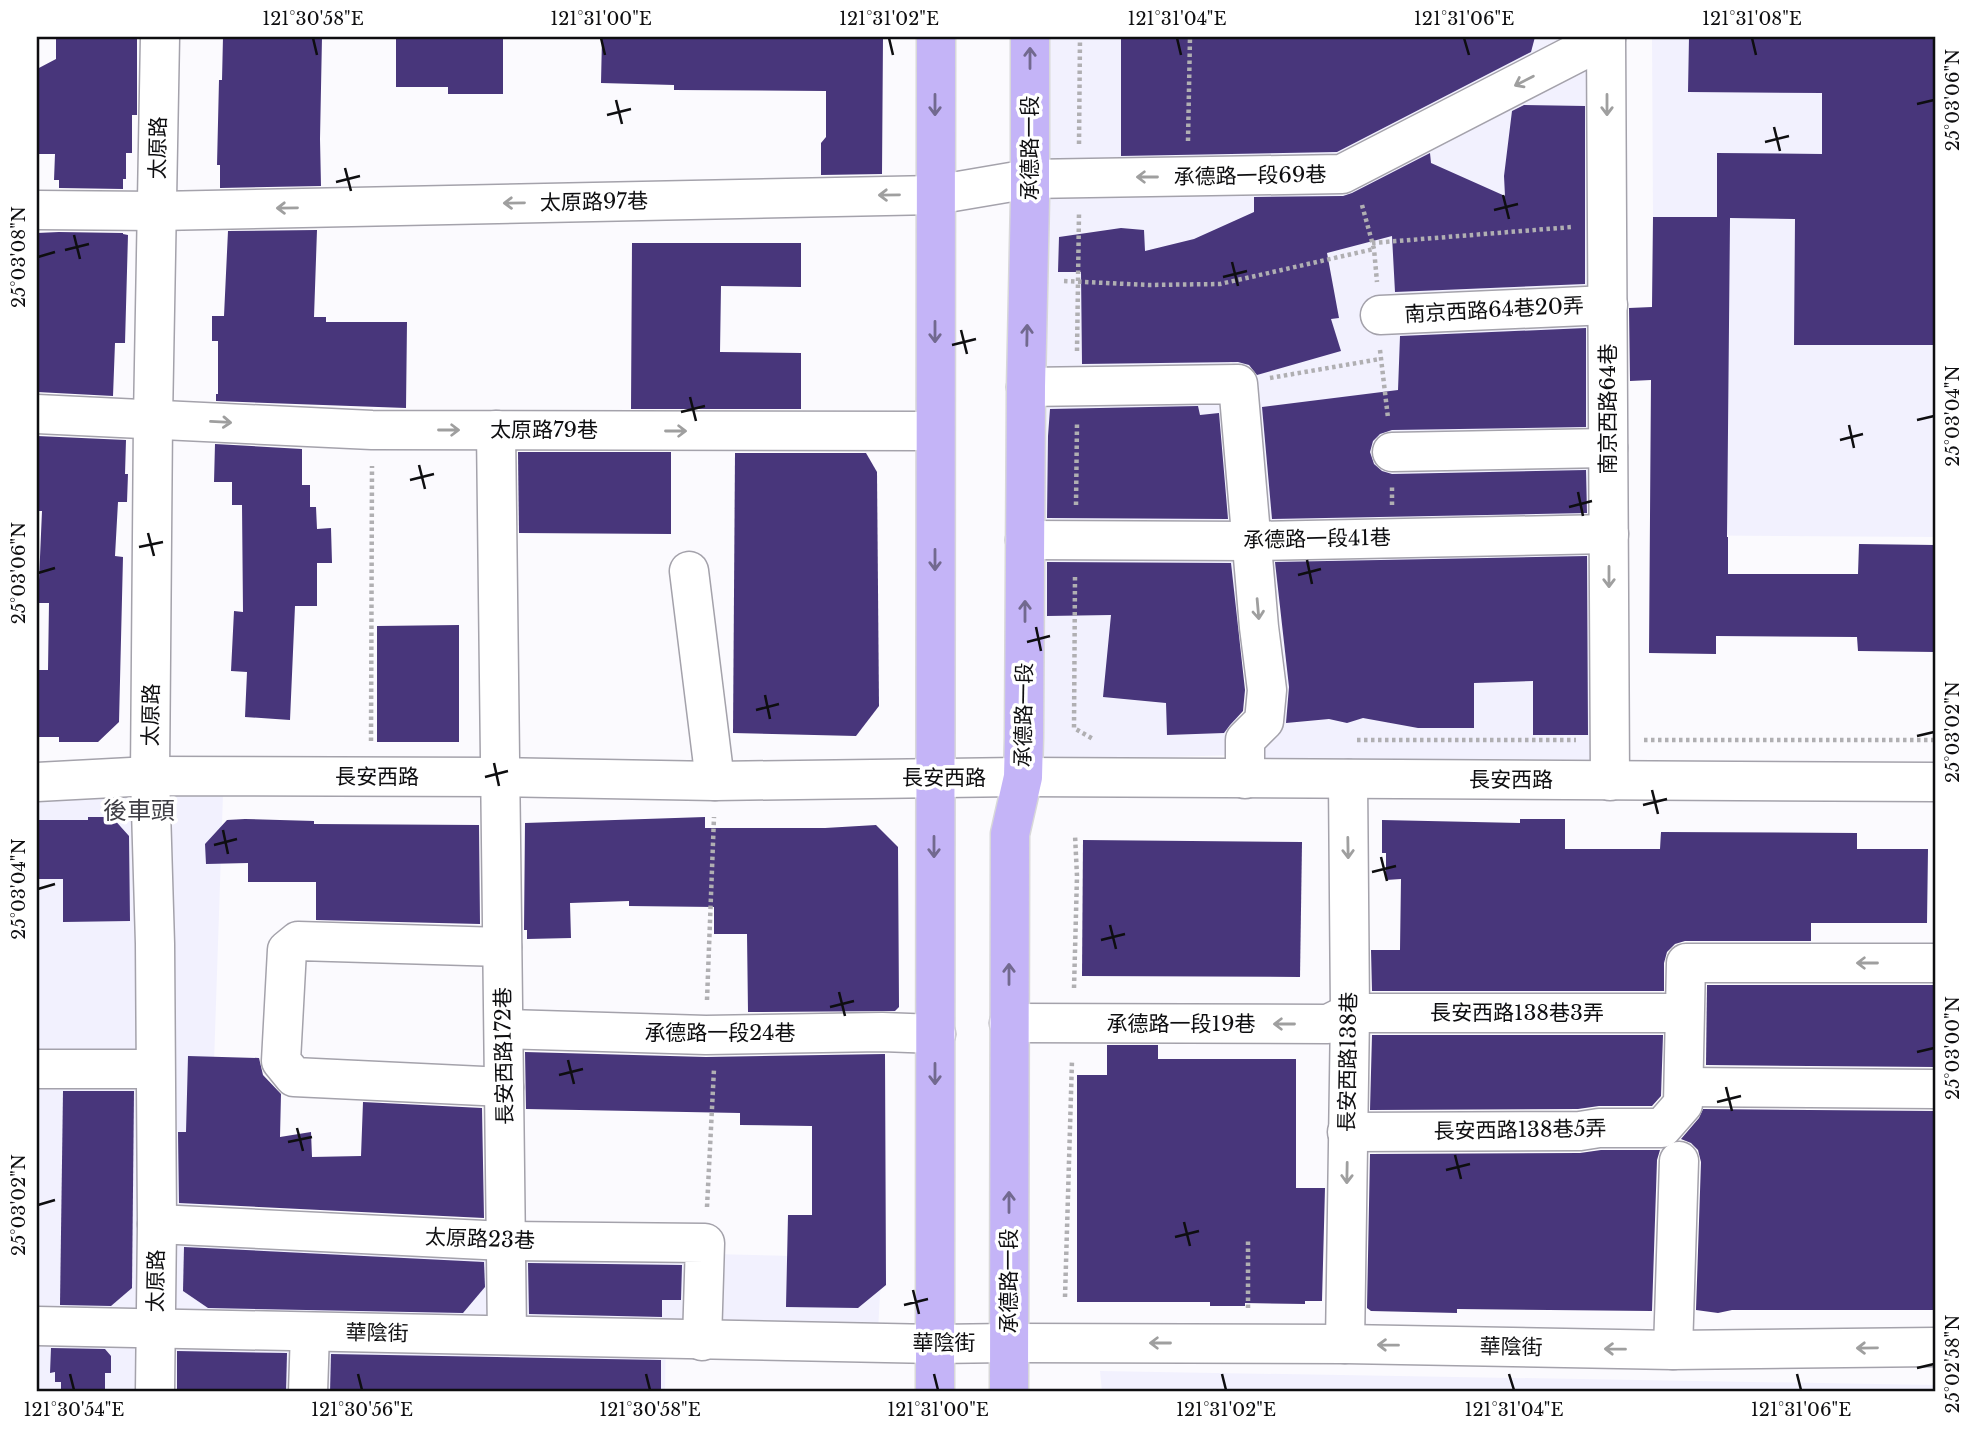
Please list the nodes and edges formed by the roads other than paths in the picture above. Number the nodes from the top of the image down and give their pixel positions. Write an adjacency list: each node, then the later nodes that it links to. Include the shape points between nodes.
1 (160, 37): 8 (street, 太原路)
2 (936, 37): 6 (main road, one-way to 6)
3 (1030, 37): 5 (main road, 承德路一段, one-way to 3)
4 (1606, 38): 5 (street, 承德路一段69巷, one-way to 5, via 1342,174); 9 (street, 南京西路64巷, one-way to 9)
5 (1029, 179): 6 (street, 太原路97巷); 11 (main road, 承德路一段, one-way to 5)
6 (935, 195): 8 (street, 太原路97巷, one-way to 8); 15 (main road, one-way to 15)
7 (37, 209): 8 (street, 太原路97巷)
8 (158, 211): 13 (street, 太原路)
9 (1608, 305): 10 (street, 南京西路64巷20弄); 16 (street, 南京西路64巷)
10 (1380, 315)
11 (1026, 387): 19 (main road, 承德路一段); 20 (street, via 1238,384)
12 (37, 415): 13 (street, 太原路79巷)
13 (153, 419): 14 (street, 太原路79巷, one-way to 14, via 372,430); 22 (street, 太原路)
14 (496, 430): 15 (street, 太原路79巷, one-way to 15); 23 (street, 長安西路172巷)
15 (935, 431): 25 (main road, one-way to 25)
16 (1608, 448): 17 (street); 18 (street, 南京西路64巷)
17 (1392, 452)
18 (1609, 534): 20 (street, 承德路一段41巷); 28 (street, 南京西路64巷, one-way to 28)
19 (1025, 540): 20 (street, 承德路一段41巷); 24 (main road, 承德路一段, one-way to 19)
20 (1252, 541): 26 (street, one-way to 26, via 1266,690 1264,721 1245,740)
21 (689, 571): 29 (street)
22 (150, 776): 23 (street, 長安西路); 30 (street, 長安西路); 40 (street, 太原路)
23 (499, 777): 29 (street, 長安西路); 32 (street, 長安西路172巷)
24 (1023, 777): 25 (street, 長安西路); 26 (street, 長安西路); 36 (main road, 承德路一段, one-way to 24, via 1010,834)
25 (935, 778): 29 (street, 長安西路); 38 (main road, one-way to 38)
26 (1245, 779): 27 (street, 長安西路)
27 (1348, 779): 28 (street, 長安西路); 34 (street, 長安西路138巷, one-way to 34)
28 (1610, 780): 31 (street, 長安西路)
29 (715, 781)
30 (37, 782)
31 (1935, 782)
32 (502, 947): 37 (street, 長安西路172巷); 41 (street, via 298,941 287,950 281,1061 294,1077)
33 (1935, 962): 35 (street, one-way to 35, via 1686,963)
34 (1350, 1013): 35 (street, 長安西路138巷3弄); 36 (street, 承德路一段19巷, one-way to 36, via 1328,1024); 44 (street, 長安西路138巷)
35 (1684, 1013): 43 (street)
36 (1009, 1023): 53 (main road, 承德路一段, one-way to 36)
37 (505, 1029): 38 (street, 承德路一段24巷, via 710,1035); 41 (street, 長安西路172巷)
38 (936, 1034): 54 (main road, one-way to 54)
39 (37, 1069): 40 (street)
40 (155, 1069): 46 (street, 太原路)
41 (504, 1087): 47 (street, 長安西路172巷)
42 (1935, 1089): 43 (street)
43 (1683, 1095): 44 (street, 長安西路138巷5弄, via 1662,1128)
44 (1347, 1132): 55 (street, 長安西路138巷, one-way to 55)
45 (1679, 1161): 57 (street)
46 (157, 1224): 47 (street, 太原路23巷); 49 (street, 太原路)
47 (506, 1241): 51 (street, 長安西路172巷); 52 (street, 太原路23巷, via 705,1243)
48 (37, 1326): 49 (street, 華陰街)
49 (156, 1329): 50 (street, 華陰街); 58 (street, 太原路)
50 (310, 1332): 51 (street, 華陰街); 59 (street)
51 (507, 1335): 52 (street, 華陰街)
52 (702, 1341): 54 (street, 華陰街)
53 (1009, 1343): 54 (street, 華陰街); 55 (street, 華陰街, one-way to 53); 61 (main road, 承德路一段)
54 (935, 1344): 60 (main road)
55 (1345, 1345): 57 (street, 華陰街, one-way to 55)
56 (1935, 1347): 57 (street, 華陰街, one-way to 57)
57 (1673, 1350)
58 (155, 1392)
59 (309, 1392)
60 (935, 1392)
61 (1009, 1392)

